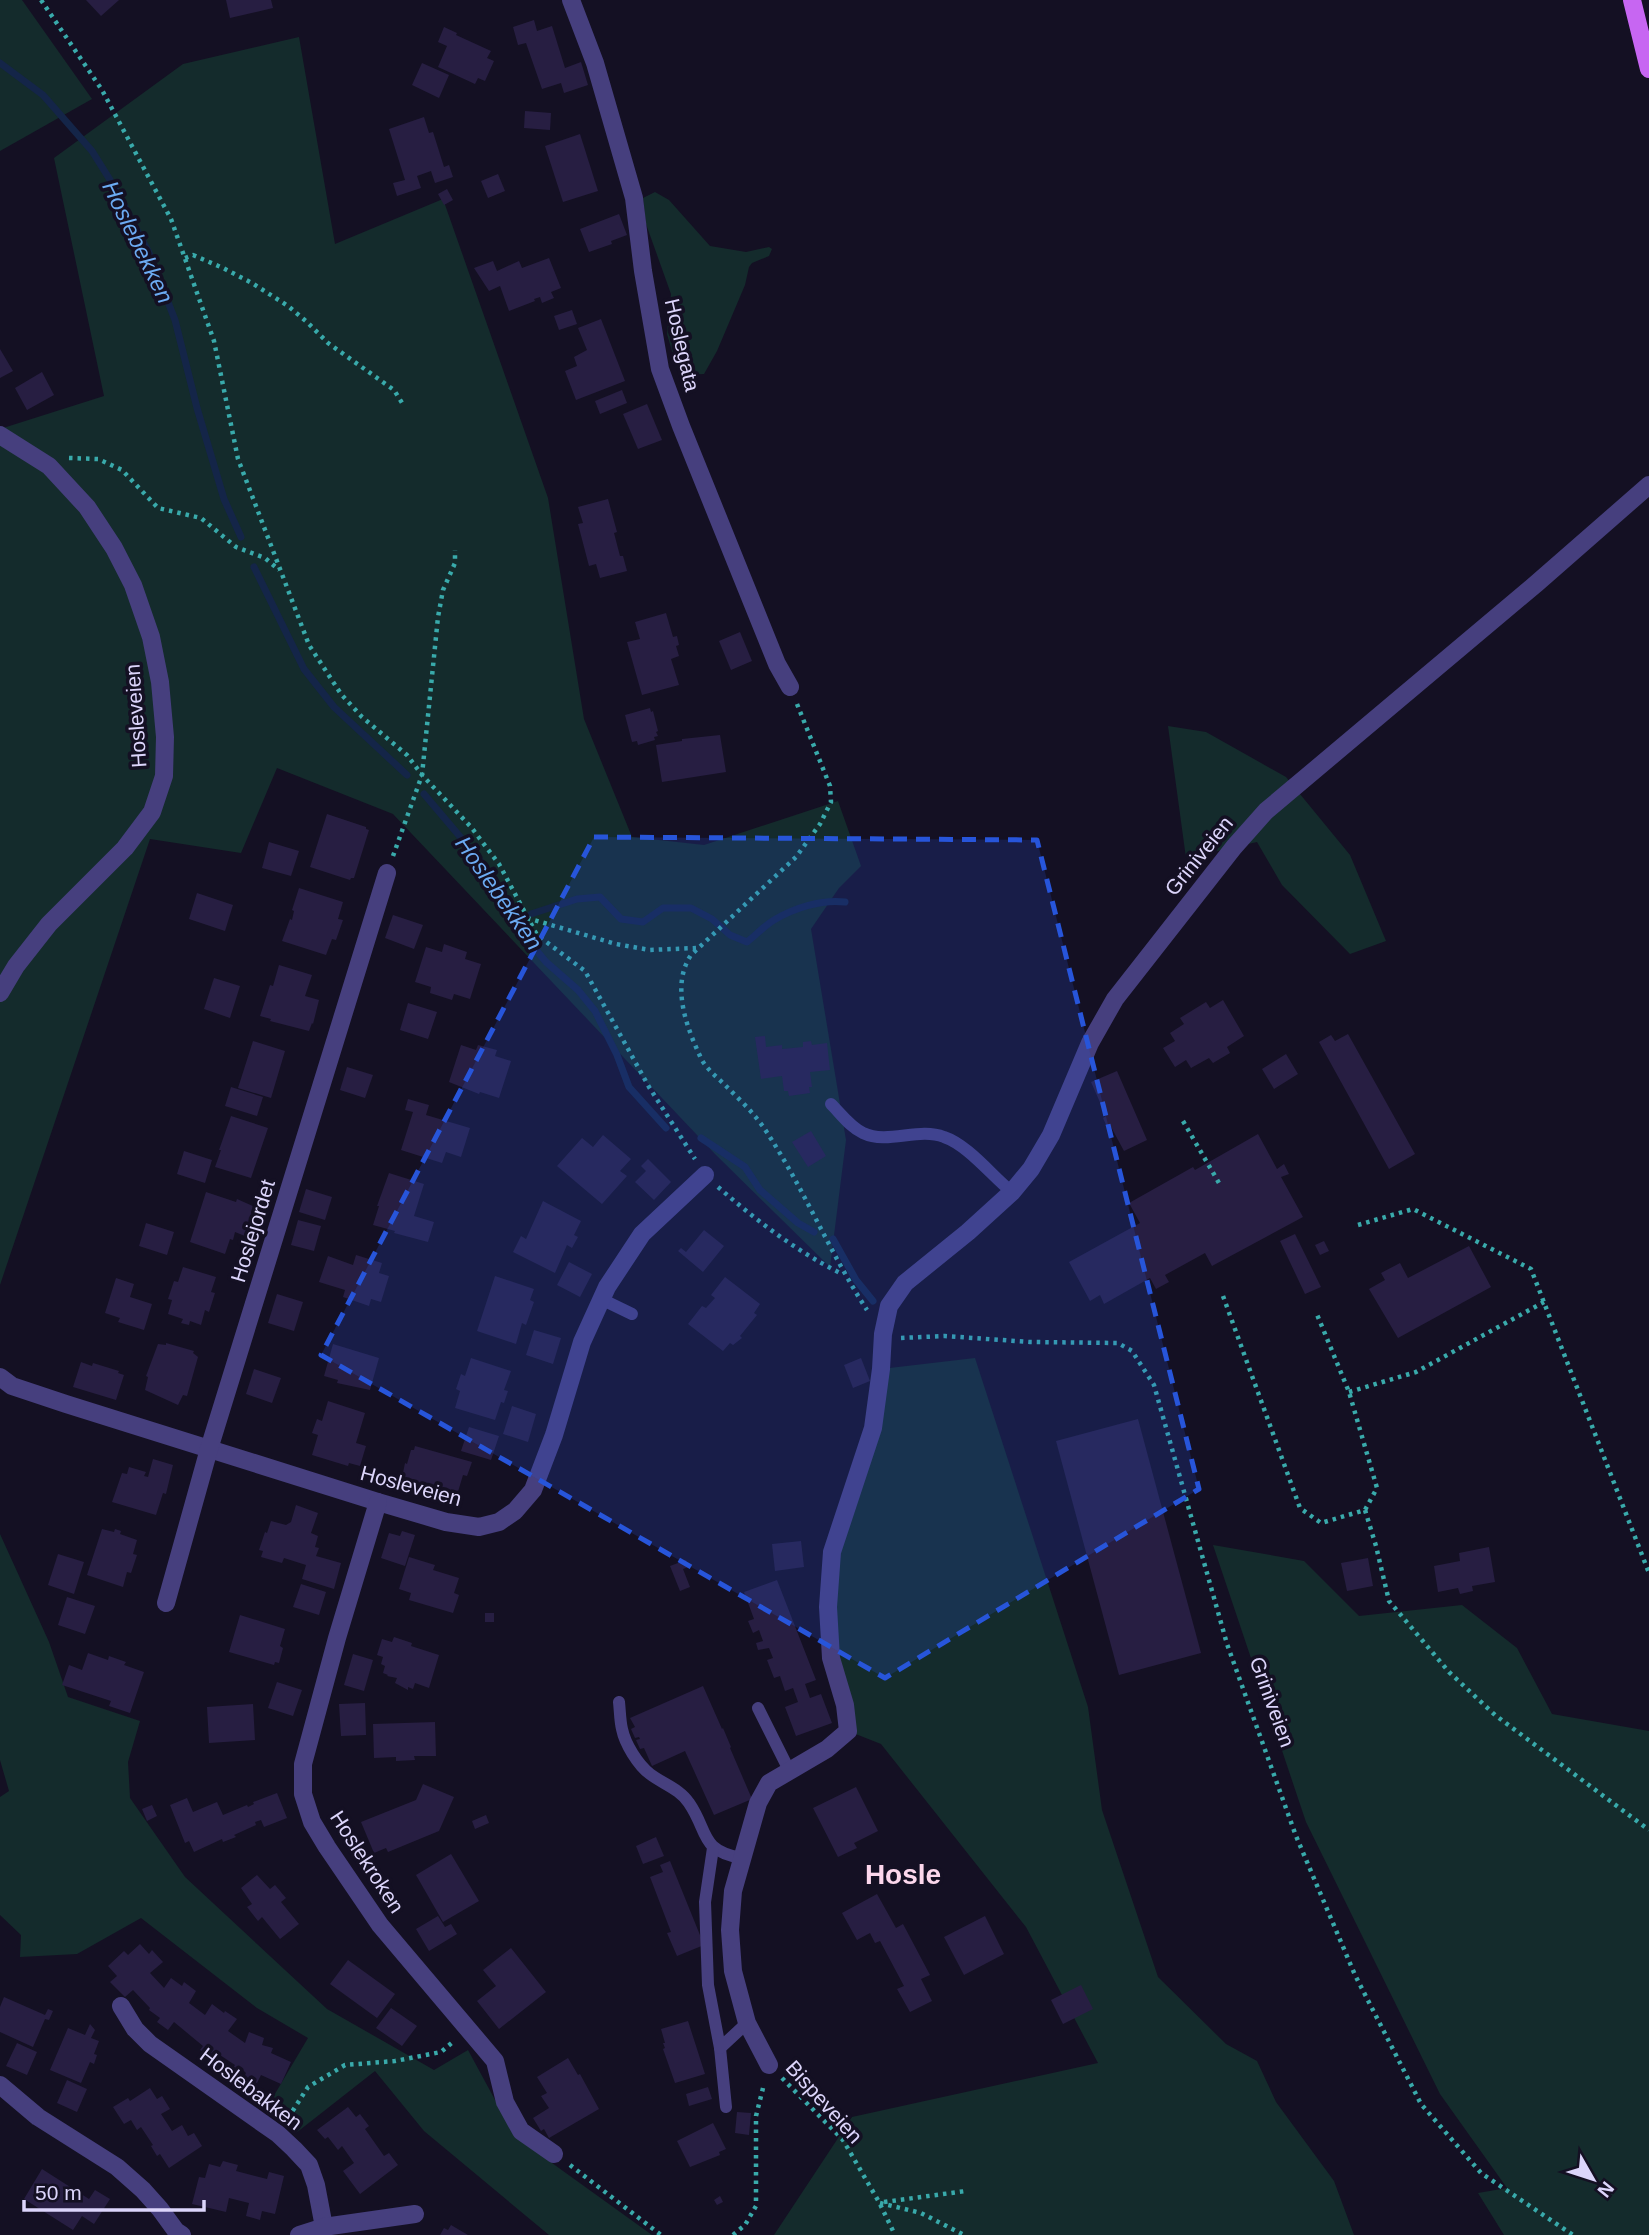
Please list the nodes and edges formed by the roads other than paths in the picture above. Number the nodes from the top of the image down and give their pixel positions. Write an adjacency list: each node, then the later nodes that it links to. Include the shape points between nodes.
1 (571, 0): 6 (street, Hoslegata, via 634,198 660,369)
2 (1632, 0): 3 (main road)
3 (1649, 69)
4 (0, 435): 8 (street, Hosleveien, via 49,466 87,507 114,548 151,637 165,737 164,776 152,811 125,848 49,924)
5 (1649, 485): 11 (street, Griniveien, via 1266,811 1115,999 1090,1043 1051,1135)
6 (790, 687)
7 (387, 873): 15 (street, Hoslejordet)
8 (0, 993)
9 (831, 1104): 11 (lane, via 868,1135 946,1137)
10 (705, 1175): 12 (street, Hosleveien, via 642,1234)
11 (1012, 1192): 20 (street, Griniveien, via 905,1283 888,1306 873,1428 832,1552 831,1658 848,1731)
12 (601, 1299): 13 (lane); 16 (street, Hosleveien, via 533,1490 515,1511 499,1522 479,1527)
13 (632, 1314)
14 (0, 1377): 15 (street, Hosleveien, via 12,1386)
15 (209, 1449): 16 (street, Hosleveien); 17 (street, Hoslejordet)
16 (378, 1502): 29 (street, Hoslekroken, via 303,1764 303,1794 312,1822 380,1925 495,2061 505,2102 521,2131)
17 (166, 1603)
18 (619, 1702): 21 (lane, via 622,1731 637,1760 689,1801)
19 (758, 1708): 20 (lane)
20 (789, 1770): 22 (street, Griniveien, via 769,1783 758,1803)
21 (713, 1849): 22 (lane); 25 (lane, via 705,1902 708,1985)
22 (741, 1858): 24 (street, Griniveien, via 730,1930 733,1971)
23 (121, 2006): 31 (street, Hoslebakken, via 150,2043 278,2134 309,2165)
24 (747, 2023): 25 (lane); 26 (street, Griniveien)
25 (720, 2048): 28 (lane)
26 (769, 2065)
27 (0, 2085): 33 (street, via 38,2117 117,2167)
28 (726, 2107)
29 (554, 2154)
30 (415, 2214): 32 (street)
31 (324, 2227): 32 (street); 34 (street)
32 (382, 2228)
33 (182, 2235)
34 (299, 2235)

